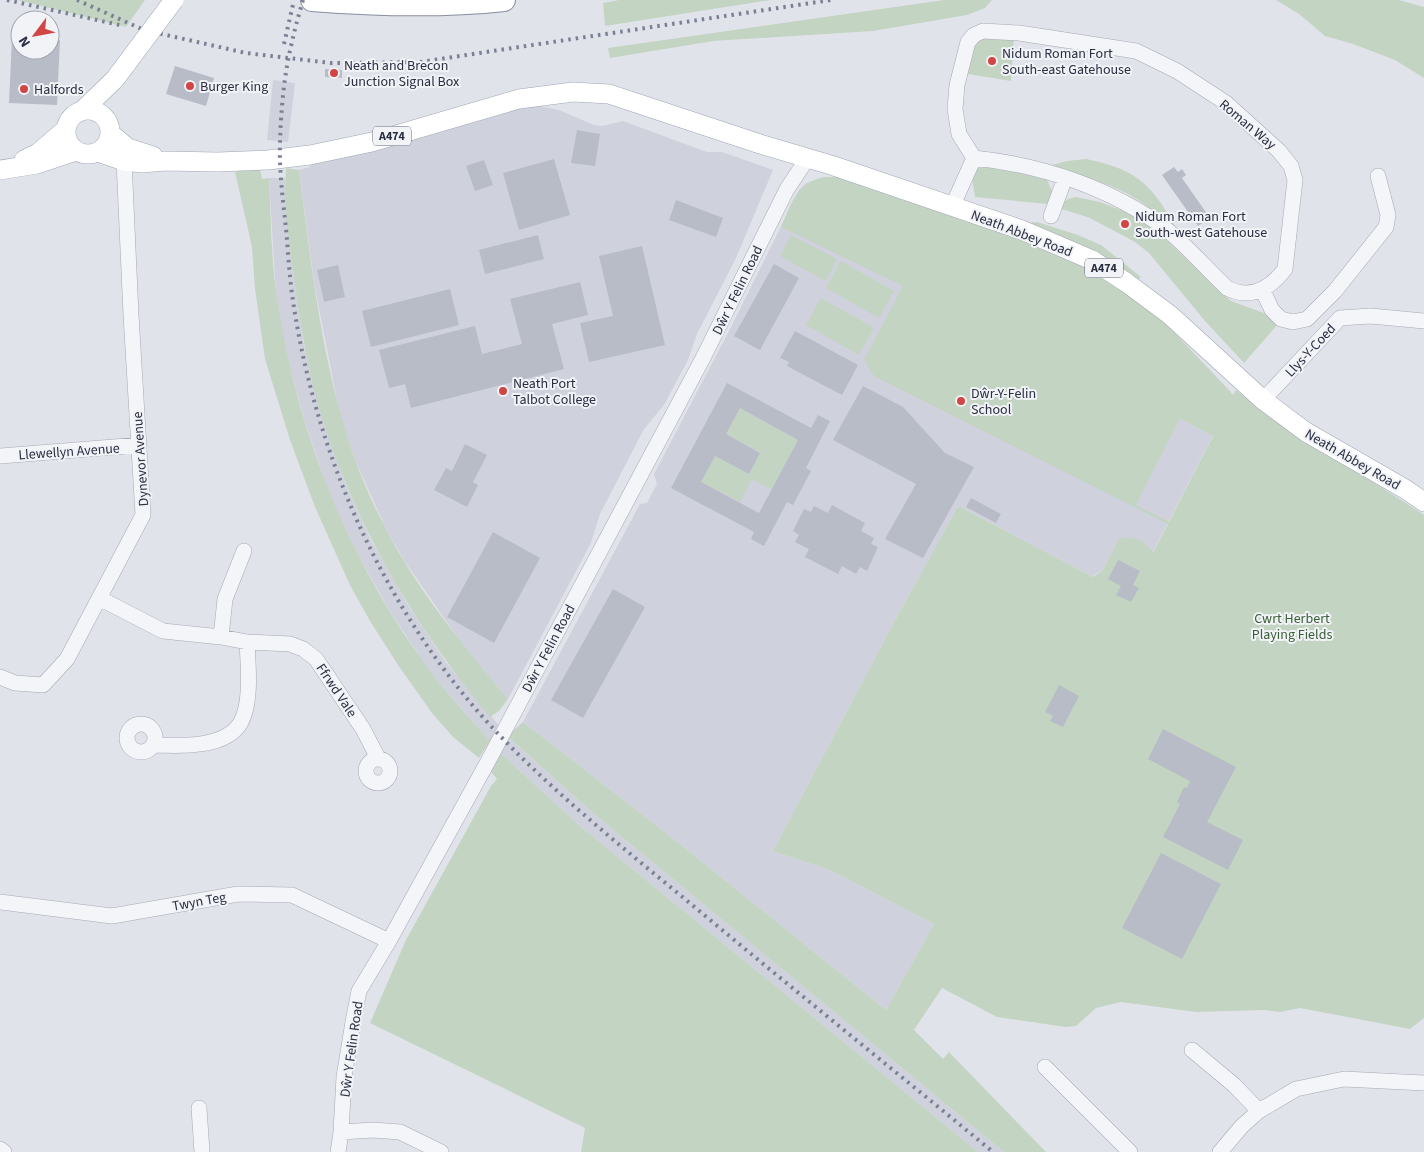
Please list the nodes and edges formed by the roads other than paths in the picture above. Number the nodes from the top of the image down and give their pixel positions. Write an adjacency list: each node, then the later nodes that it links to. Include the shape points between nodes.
1 (174, 0): 4 (main road, bridge)
2 (312, 0): 3 (highway, via 366,4 468,4)
3 (504, 0)
4 (115, 78): 5 (main road); 6 (main road)
5 (82, 111): 6 (main road, via 89,110); 7 (main road, via 71,118)
6 (103, 116): 8 (main road)
7 (66, 129): 9 (main road, via 68,141); 15 (main road, via 38,154)
8 (110, 134): 10 (main road, via 106,145); 13 (main road, A474, via 128,148)
9 (76, 151): 10 (main road, via 85,154); 15 (main road, via 37,164)
10 (98, 152): 14 (main road, A474)
11 (974, 158): 17 (street, Roman Way); 18 (street); 20 (street, Roman Way, via 959,134 955,109 957,85 968,42 974,35 983,31 1019,33 1136,52 1177,71 1226,103 1279,150 1291,166 1295,180 1285,269 1277,280)
12 (807, 159): 13 (main road, Neath Abbey Road / A474, via 610,94 573,92 519,99 372,142 310,155 218,162); 18 (main road, Neath Abbey Road / A474); 34 (street, Dŵr Y Felin Road, via 787,189 703,358)
13 (165, 160): 14 (main road, A474)
14 (124, 161): 23 (street, Dynevor Avenue)
15 (2, 170)
16 (1378, 176): 20 (street, via 1388,215 1386,227 1335,291 1307,319 1293,322 1281,319 1272,310)
17 (1066, 178): 19 (street); 20 (street, Roman Way, via 1128,204 1167,230 1226,288 1250,294)
18 (952, 206): 22 (main road, Neath Abbey Road / A474, via 1022,230 1092,260 1170,315)
19 (1051, 216)
20 (1262, 288)
21 (1424, 321): 22 (street, Llys-Y-Coed, via 1371,316 1340,318)
22 (1263, 400): 25 (main road, Neath Abbey Road / A474, via 1306,432)
23 (139, 445): 24 (street, Llewellyn Avenue); 27 (street, Dynevor Avenue, via 143,515)
24 (0, 456)
25 (1424, 502)
26 (244, 551): 28 (street, via 224,599)
27 (99, 598): 28 (street, Ffrwd Vale, via 163,631); 30 (street, Dynevor Avenue, via 67,659 43,685 15,683)
28 (221, 637): 29 (street, Ffrwd Vale)
29 (247, 642): 31 (street, via 248,690 241,722 216,741 188,746); 32 (street, Ffrwd Vale, via 290,644 316,659 363,729)
30 (0, 676)
31 (153, 745)
32 (378, 758)
33 (0, 902): 34 (street, Twyn Teg, via 112,916 238,894 292,895)
34 (389, 941): 40 (street, Dŵr Y Felin Road, via 359,991 344,1077)
35 (1192, 1050): 39 (street)
36 (1044, 1067): 46 (street)
37 (1424, 1083): 39 (street, via 1344,1079 1296,1089)
38 (199, 1108): 43 (street)
39 (1259, 1111): 47 (street)
40 (341, 1132): 44 (street, Dŵr Y Felin Road); 45 (street, via 400,1132)
41 (0, 1149): 42 (street)
42 (4, 1152)
43 (202, 1152)
44 (338, 1152)
45 (442, 1152)
46 (1130, 1152)
47 (1220, 1152)

